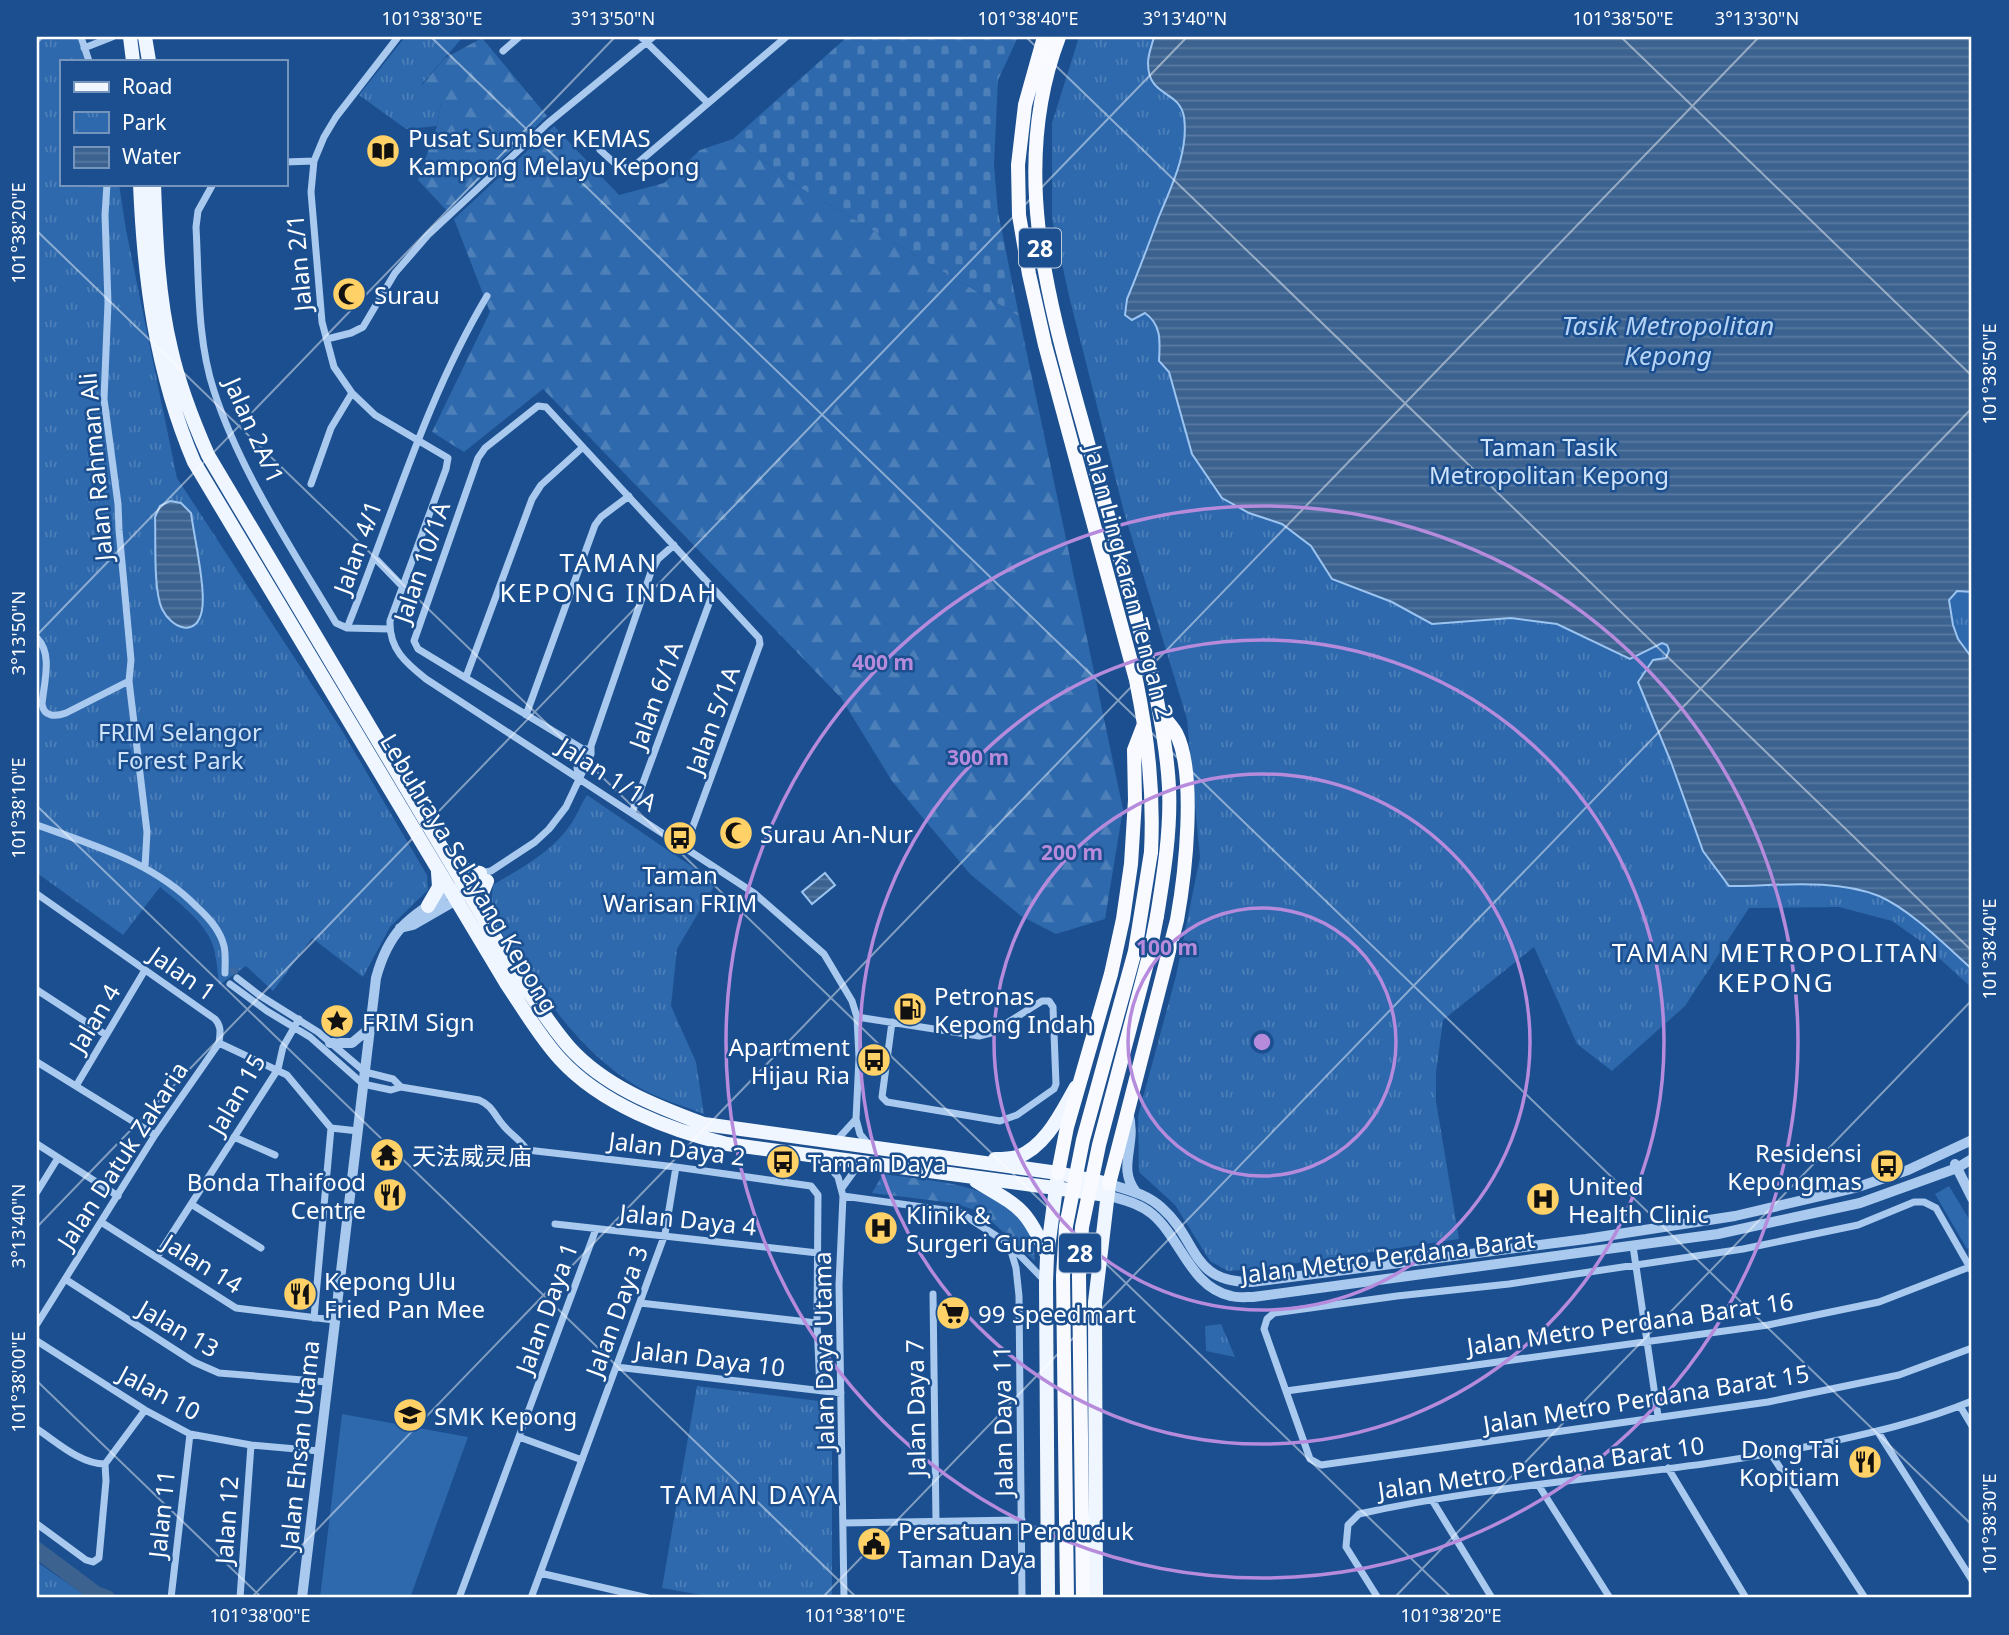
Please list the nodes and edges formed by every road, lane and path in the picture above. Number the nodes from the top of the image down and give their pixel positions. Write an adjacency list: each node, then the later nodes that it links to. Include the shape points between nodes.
1 (81, 37): 11 (street)
2 (111, 37): 11 (street)
3 (130, 37): 14 (main road)
4 (145, 37): 15 (main road)
5 (398, 37): 18 (street, Jalan 2/1, via 336,117)
6 (519, 37): 12 (street)
7 (786, 37): 16 (street)
8 (1044, 37): 42 (highway, Jalan Lingkaran Tengah 2 / 28, via 1024,106 1019,215 1045,345)
9 (1059, 37): 40 (highway, Jalan Lingkaran Tengah 2 / 28, via 1039,118 1035,213 1059,341)
10 (647, 39): 16 (street); 25 (street, via 428,235 396,273 363,327)
11 (84, 48): 13 (street)
12 (503, 51)
13 (89, 60)
14 (133, 60)
15 (149, 60)
16 (708, 103): 17 (street, via 633,167 621,169)
17 (600, 150)
18 (314, 161): 19 (street); 25 (street, Jalan 2/1, via 311,192)
19 (287, 162)
20 (107, 186): 39 (street, Jalan Rahman Ali, via 104,399 118,505)
21 (140, 186): 50 (main road, Lebuhraya Selayang Kepong, via 157,345 176,417 194,462)
22 (154, 186): 48 (main road, Lebuhraya Selayang Kepong, via 170,349 192,419 227,488)
23 (212, 186): 35 (street, Jalan 2A/1, via 198,211 196,227 203,345 214,391 246,466 336,623)
24 (487, 296): 27 (street, Jalan 4/1)
25 (327, 339): 26 (street, Jalan 2/1, via 334,367)
26 (352, 393): 27 (street, Jalan 2/1, via 374,415); 29 (street, via 331,428)
27 (417, 439): 32 (street, Jalan 4/1); 33 (street, Jalan 2/1, via 446,455 448,462)
28 (583, 447): 30 (street); 38 (street, via 532,499); 38 (street, Jalan 10/1A, via 546,407 538,406 478,458 414,641 418,649)
29 (311, 484)
30 (629, 496): 31 (street); 41 (street, via 595,526)
31 (674, 545): 34 (street); 43 (street, via 650,572)
32 (375, 558): 33 (street); 35 (street, Jalan 4/1)
33 (402, 586): 36 (street)
34 (714, 590): 45 (street, Jalan 6/1A); 47 (street, Jalan 5/1A, via 755,632 760,644)
35 (347, 628): 36 (street, Jalan 4/1)
36 (390, 629): 44 (street, Jalan 1/1A, via 397,652 420,674)
37 (37, 638): 39 (street, via 47,656 41,704 48,714 66,713)
38 (466, 677): 41 (street, Jalan 10/1A)
39 (129, 681): 49 (street, Jalan Rahman Ali, via 147,832)
40 (1159, 712): 74 (highway, via 1176,733 1183,755 1188,799 1183,887); 167 (highway, Jalan Lingkaran Tengah 2 / 28, bridge, via 1169,787 1167,854 1150,952 1082,1227)
41 (526, 715): 43 (street, Jalan 10/1A)
42 (1144, 722): 70 (highway, via 1134,750 1131,864 1123,919); 166 (highway, Jalan Lingkaran Tengah 2 / 28, bridge, via 1153,790 1151,852 1136,951 1083,1140 1066,1226)
43 (589, 750): 44 (street, via 577,768)
44 (580, 778): 45 (street, Jalan 1/1A); 51 (street, via 549,829)
45 (632, 813): 47 (street, Jalan 1/1A)
46 (37, 825): 49 (street)
47 (685, 848): 60 (street, Jalan 1/1A, via 754,893 824,954)
48 (443, 851): 51 (main road, via 462,869); 52 (main road, Lebuhraya Selayang Kepong)
49 (145, 867): 58 (street, via 171,882 212,922 223,942)
50 (438, 868): 52 (main road, Lebuhraya Selayang Kepong); 54 (main road, via 439,887)
51 (486, 875): 52 (street); 55 (main road, via 481,896)
52 (460, 892): 54 (street, Jalan Ehsan Utama); 55 (main road, Lebuhraya Selayang Kepong); 56 (street, via 413,925); 88 (main road, Lebuhraya Selayang Kepong, via 506,983 569,1069 657,1123 727,1144)
53 (37, 894): 57 (street, Jalan 1)
54 (428, 906): 56 (street, Jalan Ehsan Utama)
55 (483, 918): 83 (main road, Lebuhraya Selayang Kepong, via 567,1044 595,1071 662,1109 704,1124)
56 (400, 928): 64 (street, Jalan Ehsan Utama, via 380,962)
57 (145, 970): 65 (street, Jalan 4); 66 (street, Jalan 1, via 215,1019)
58 (228, 970)
59 (37, 990): 65 (street)
60 (857, 1017): 62 (street); 75 (street, Jalan 1/1A)
61 (299, 1019): 63 (street, Jalan 15); 63 (street, via 234,981 261,1007); 67 (street)
62 (892, 1021): 62 (street, via 979,1036 1049,1001 1053,1007 1054,1089 1000,1121 884,1100)
63 (295, 1027): 69 (street, Jalan 15, via 283,1047); 71 (street)
64 (370, 1028): 67 (street, via 352,1043); 71 (street, Jalan Ehsan Utama)
65 (106, 1035): 72 (street, Jalan 4)
66 (219, 1043): 69 (street); 80 (street, Jalan Datuk Zakaria)
67 (330, 1043): 71 (street)
68 (37, 1062): 72 (street)
69 (278, 1069): 77 (street); 81 (street, Jalan 15)
70 (1084, 1072): 76 (highway); 93 (main road, via 1056,1122 1027,1152)
71 (364, 1078): 73 (street, via 391,1090); 73 (street, via 393,1079); 78 (street, Jalan Ehsan Utama)
72 (76, 1086): 80 (street)
73 (401, 1087): 91 (street, Jalan Daya 2, via 480,1100 527,1150)
74 (1127, 1110): 79 (highway); 99 (street, via 1132,1136 1126,1176)
75 (856, 1119): 83 (street); 86 (street, Jalan 1/1A)
76 (1067, 1127): 79 (highway, via 1072,1141 1091,1152 1109,1147); 94 (highway)
77 (331, 1128): 78 (street); 122 (street)
78 (358, 1131): 123 (street, Jalan Ehsan Utama)
79 (1121, 1132): 96 (highway)
80 (155, 1135): 100 (street, Jalan Datuk Zakaria)
81 (234, 1137): 87 (street); 102 (street, Jalan 15)
82 (1972, 1140): 85 (street, Jalan Metro Perdana Barat)
83 (835, 1143): 86 (main road, Lebuhraya Selayang Kepong)
84 (37, 1144): 89 (street)
85 (1949, 1153): 92 (street); 118 (street, Jalan Metro Perdana Barat, via 1855,1188 1722,1218)
86 (869, 1154): 88 (main road, Lebuhraya Selayang Kepong); 93 (main road, Lebuhraya Selayang Kepong); 98 (street)
87 (275, 1155)
88 (819, 1156): 98 (street, via 835,1172)
89 (58, 1158): 97 (street); 100 (street)
90 (1972, 1159): 92 (street, Jalan Metro Perdana Barat)
91 (676, 1167): 106 (street, Jalan Daya 3); 111 (street, Jalan Daya 2, via 811,1186 818,1195)
92 (1957, 1168): 101 (street); 108 (street, Jalan Metro Perdana Barat, via 1846,1207 1718,1234)
93 (969, 1170): 94 (main road, Lebuhraya Selayang Kepong); 95 (main road, Lebuhraya Selayang Kepong); 110 (main road, via 1027,1215)
94 (1058, 1173): 95 (main road); 96 (main road, Lebuhraya Selayang Kepong)
95 (1056, 1189): 96 (main road, Lebuhraya Selayang Kepong); 110 (main road)
96 (1108, 1189): 99 (street, Jalan Metro Perdana Barat); 113 (main road); 120 (street, Jalan Metro Perdana Barat, via 1154,1216 1198,1275)
97 (37, 1192)
98 (843, 1192): 107 (street, via 959,1212); 133 (street, Jalan Daya Utama)
99 (1136, 1192): 118 (street, Jalan Metro Perdana Barat, via 1174,1220 1205,1268)
100 (118, 1196): 103 (street, Jalan Datuk Zakaria)
101 (1972, 1198)
102 (191, 1204): 109 (street); 112 (street, Jalan 15)
103 (101, 1222): 112 (street, Jalan 14); 116 (street, Jalan Datuk Zakaria)
104 (555, 1223): 105 (street, Jalan Daya 4)
105 (596, 1229): 106 (street, Jalan Daya 4); 142 (street, Jalan Daya 1)
106 (665, 1234): 111 (street, Jalan Daya 4); 121 (street, Jalan Daya 3)
107 (1009, 1244): 117 (street); 151 (street, Jalan Daya 11, via 1019,1296)
108 (1633, 1246): 114 (street); 120 (street, Jalan Metro Perdana Barat, via 1253,1297)
109 (261, 1248)
110 (1048, 1250): 113 (main road, via 1065,1225 1082,1219 1093,1231); 117 (main road)
111 (818, 1253): 124 (street)
112 (157, 1257): 122 (street, Jalan 14, via 236,1308)
113 (1098, 1259): 168 (main road, via 1094,1302)
114 (1636, 1265): 115 (street, via 1858,1225 1924,1202 1936,1208); 127 (street); 132 (street, via 1274,1313 1266,1319 1264,1329)
115 (1971, 1268): 127 (street, Jalan Metro Perdana Barat 16, via 1879,1302 1768,1325)
116 (65, 1279): 125 (street, Jalan Datuk Zakaria); 130 (street, Jalan 13, via 194,1362 219,1373)
117 (1046, 1283): 165 (main road)
118 (1233, 1283): 120 (street)
119 (933, 1294): 152 (street, Jalan Daya 7)
120 (1230, 1296)
121 (640, 1303): 124 (street); 129 (street, Jalan Daya 3)
122 (314, 1318): 123 (street, Jalan 14)
123 (334, 1320): 130 (street, Jalan Ehsan Utama)
124 (817, 1323): 131 (street)
125 (37, 1324)
126 (37, 1341): 136 (street, Jalan 10)
127 (1646, 1342): 132 (street, Jalan Metro Perdana Barat 16); 137 (street)
128 (1972, 1348): 137 (street, Jalan Metro Perdana Barat 15, via 1899,1375 1768,1402)
129 (616, 1367): 131 (street, Jalan Daya 10); 146 (street, Jalan Daya 3)
130 (327, 1382): 144 (street, Jalan Ehsan Utama)
131 (820, 1390): 133 (street, Jalan Daya 10)
132 (1286, 1391): 137 (street, Jalan Metro Perdana Barat 15, via 1310,1459 1321,1465)
133 (841, 1393): 153 (street, Jalan Daya Utama)
134 (1972, 1401): 135 (street, Jalan Metro Perdana Barat 10)
135 (1960, 1406): 138 (street); 140 (street, Jalan Metro Perdana Barat 10)
136 (145, 1410): 141 (street, Jalan 10); 147 (street)
137 (1658, 1416)
138 (1972, 1426)
139 (37, 1429): 147 (street, via 82,1459)
140 (1878, 1432): 145 (street, Jalan Metro Perdana Barat 10); 156 (street)
141 (190, 1434): 143 (street, Jalan 10); 157 (street, Jalan 11)
142 (519, 1437): 146 (street); 160 (street, Jalan Daya 1)
143 (251, 1445): 144 (street, Jalan 10); 158 (street, Jalan 12)
144 (319, 1451): 159 (street, Jalan Ehsan Utama)
145 (1771, 1454): 148 (street, Jalan Metro Perdana Barat 10); 173 (street)
146 (582, 1460): 155 (street, Jalan Daya 3)
147 (104, 1464): 154 (street, via 99,1558 86,1560)
148 (1668, 1468): 149 (street, Jalan Metro Perdana Barat 10); 172 (street)
149 (1539, 1486): 150 (street, Jalan Metro Perdana Barat 10); 171 (street)
150 (1432, 1500): 169 (street, Jalan Metro Perdana Barat 10, via 1359,1514 1348,1525 1346,1547); 170 (street)
151 (1022, 1520): 152 (street); 164 (street, Jalan Daya 11)
152 (936, 1522): 153 (street)
153 (843, 1523): 163 (street, Jalan Daya Utama)
154 (37, 1524)
155 (540, 1573): 161 (street, Jalan Daya 3); 162 (street)
156 (1972, 1580)
157 (171, 1598)
158 (240, 1598)
159 (302, 1598)
160 (459, 1598)
161 (531, 1598)
162 (648, 1598)
163 (844, 1598)
164 (1022, 1598)
165 (1048, 1598)
166 (1066, 1598)
167 (1083, 1598)
168 (1096, 1598)
169 (1378, 1598)
170 (1492, 1598)
171 (1610, 1598)
172 (1746, 1598)
173 (1865, 1598)

